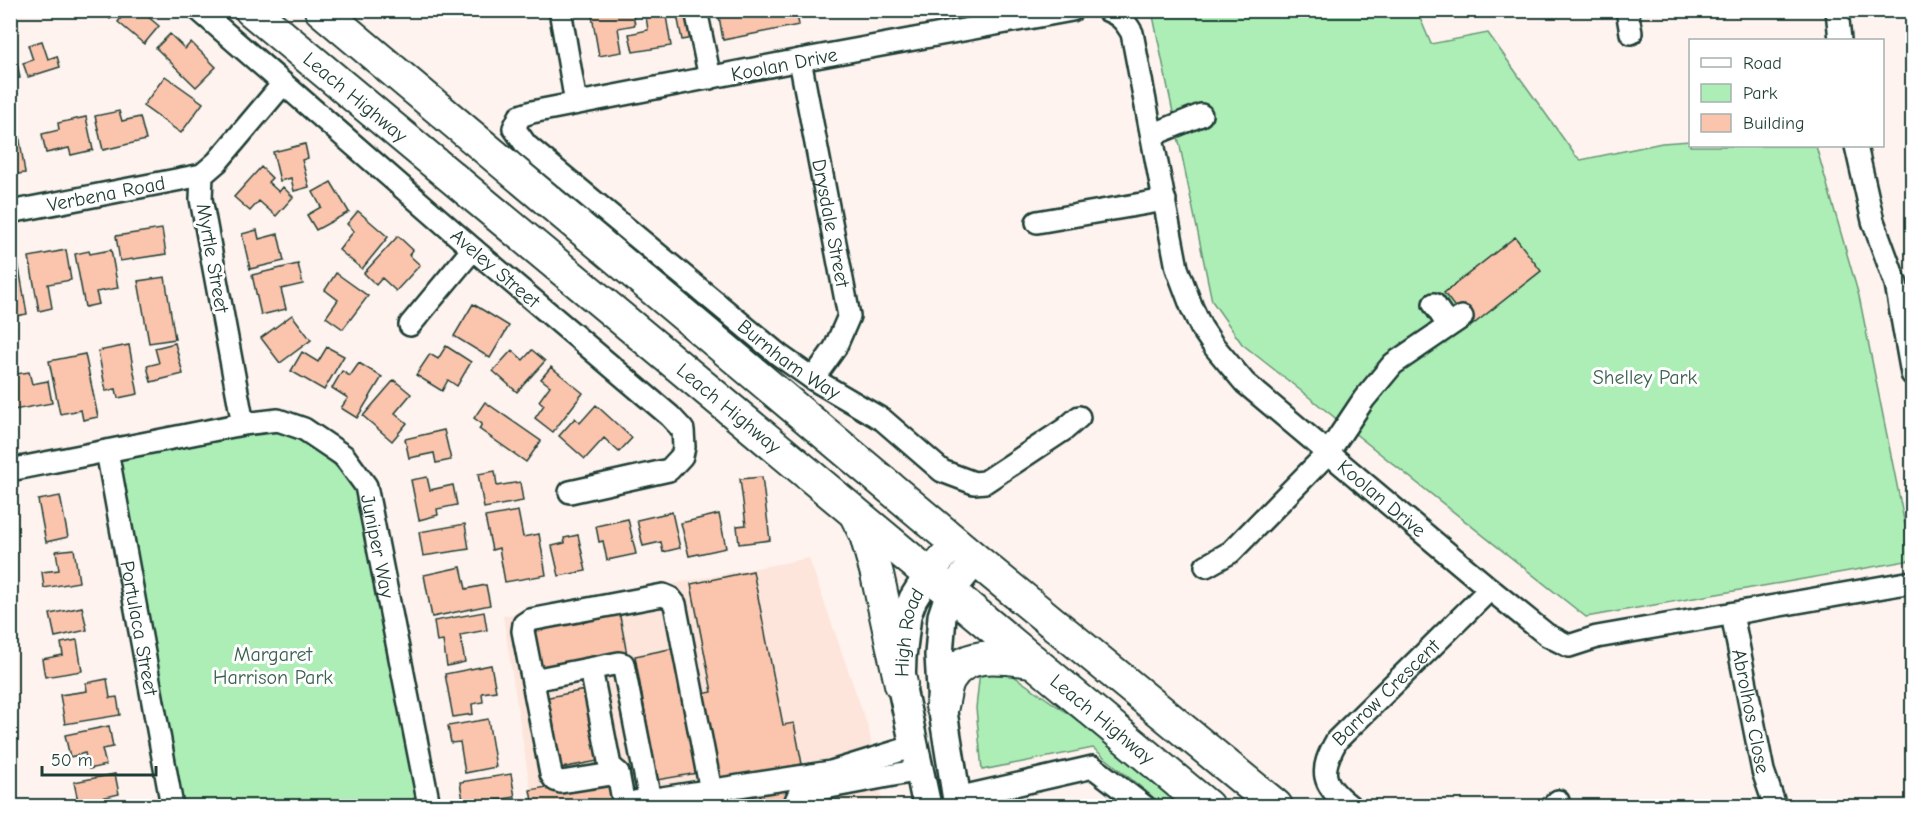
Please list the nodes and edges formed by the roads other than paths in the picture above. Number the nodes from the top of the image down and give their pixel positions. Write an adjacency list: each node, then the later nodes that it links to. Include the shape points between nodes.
1 (199, 10): 14 (street, Aveley Street)
2 (251, 10): 35 (highway, Leach Highway)
3 (321, 10): 36 (highway)
4 (560, 10): 15 (street)
5 (696, 10): 13 (street)
6 (1072, 10): 12 (street, Koolan Drive)
7 (1627, 10): 10 (street)
8 (1837, 10): 11 (street)
9 (1113, 11): 17 (street, Koolan Drive, via 1132,33)
10 (1631, 33)
11 (1840, 39)
12 (800, 60): 13 (street, Koolan Drive); 28 (street, Drysdale Street, via 849,316 835,348)
13 (710, 78): 15 (street, Koolan Drive)
14 (282, 85): 20 (street, Myrtle Street); 24 (street, Aveley Street)
15 (576, 103): 18 (street, Koolan Drive, via 520,116 514,128)
16 (1201, 115): 17 (street)
17 (1152, 135): 21 (street, Koolan Drive)
18 (519, 137): 28 (street, Burnham Way, via 779,355)
19 (1856, 147): 27 (street, via 1873,221 1896,284)
20 (202, 175): 22 (street, Verbena Road); 30 (street, Myrtle Street, via 201,199)
21 (1165, 200): 23 (street); 32 (street, Koolan Drive, via 1177,268 1201,327 1245,382)
22 (10, 212)
23 (1037, 222)
24 (473, 249): 26 (street); 34 (street, Aveley Street, via 683,430 682,456 669,470)
25 (1434, 304): 32 (street, via 1455,321 1387,367)
26 (410, 325)
27 (1912, 374)
28 (813, 379): 29 (street, Burnham Way, via 883,420 942,471 974,483 996,477)
29 (1078, 417)
30 (243, 424): 31 (street, Juniper Way); 55 (street, Juniper Way, via 278,420 304,429 344,456 366,486 428,800)
31 (107, 451): 33 (street, Juniper Way); 54 (street, Portulaca Street)
32 (1328, 453): 37 (street, via 1231,552); 40 (street, Koolan Drive)
33 (10, 470)
34 (570, 492)
35 (854, 513): 39 (highway, Leach Highway); 45 (highway, via 866,535 877,574)
36 (966, 551): 39 (main road, High Road); 59 (highway)
37 (1206, 566)
38 (1912, 582): 41 (street, Koolan Drive)
39 (939, 584): 42 (highway, Leach Highway); 45 (main road, High Road, via 913,599 907,615); 46 (main road, High Road)
40 (1490, 590): 41 (street, Koolan Drive, via 1547,635 1569,646 1597,636); 60 (street, Barrow Crescent, via 1337,740 1324,766 1326,777 1332,793)
41 (1732, 614): 61 (street, Abrolhos Close, via 1763,771)
42 (1033, 662): 46 (highway, via 996,657 972,660 949,679); 58 (highway, Leach Highway)
43 (591, 669): 44 (street); 49 (street, via 610,766); 52 (street, via 619,663 625,667)
44 (532, 680): 49 (street, via 555,780); 50 (street, via 523,631 530,620 663,596 670,598 675,604)
45 (901, 684): 47 (main road, High Road)
46 (942, 706): 51 (main road, High Road)
47 (918, 758): 48 (street); 56 (main road, High Road)
48 (865, 767): 50 (street, via 827,765); 53 (street, via 799,794)
49 (618, 773): 52 (street, via 624,805)
50 (711, 791): 52 (street)
51 (958, 802): 57 (street, via 1093,767)
52 (641, 803)
53 (795, 803)
54 (172, 807)
55 (426, 807)
56 (927, 807)
57 (1144, 807)
58 (1207, 807)
59 (1276, 807)
60 (1350, 807)
61 (1775, 807)

